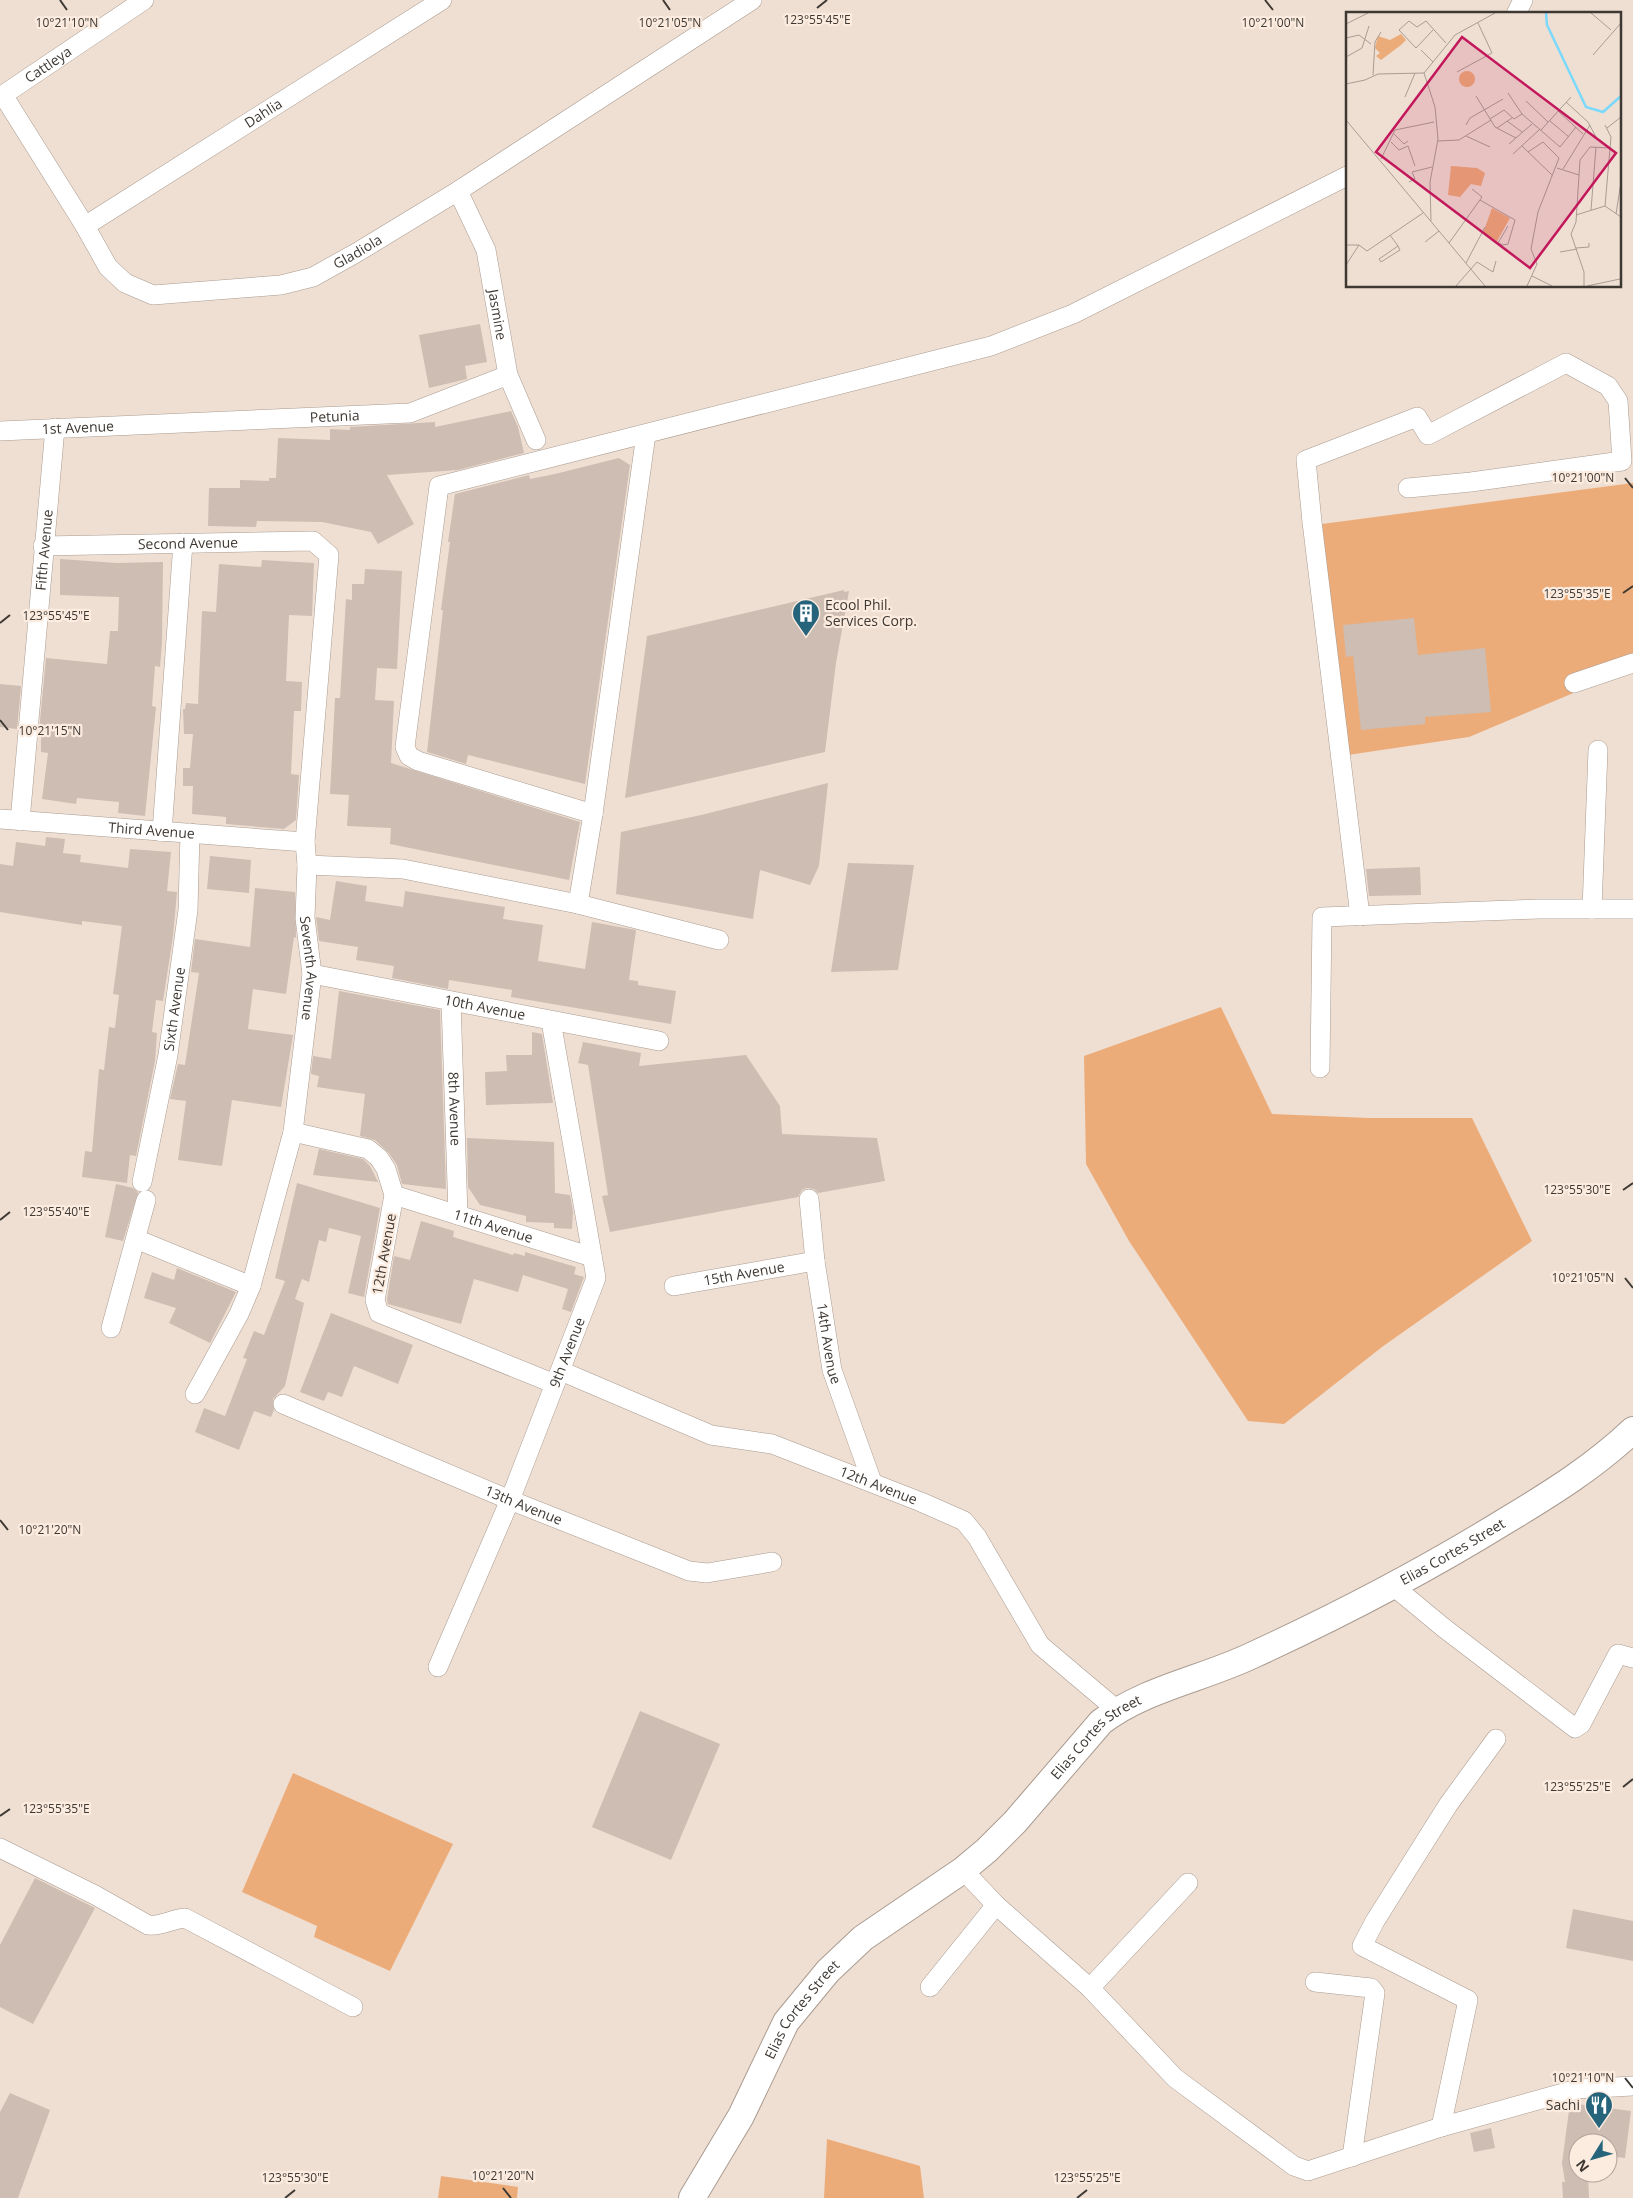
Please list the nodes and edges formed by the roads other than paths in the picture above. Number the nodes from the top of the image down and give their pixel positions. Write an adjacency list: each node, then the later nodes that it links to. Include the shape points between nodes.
1 (144, 0): 6 (street, Cattleya)
2 (442, 0): 9 (street, Dahlia)
3 (752, 0): 8 (street, Gladiola)
4 (1523, 0): 5 (street)
5 (1517, 12)
6 (2, 96): 9 (street, Gladiola)
7 (1346, 177): 14 (street, via 1073,314 991,346)
8 (458, 191): 9 (street, Gladiola, via 313,277 281,285 153,295 126,283 108,268); 10 (street, Jasmine, via 486,250)
9 (85, 226)
10 (508, 374): 11 (street, Petunia, via 410,412); 15 (street, Jasmine)
11 (154, 426): 12 (street, 1st Avenue)
12 (54, 428): 13 (street, 1st Avenue); 18 (street, Fifth Avenue)
13 (0, 431)
14 (646, 434): 23 (street); 23 (street, via 439,486 405,747 409,756)
15 (536, 440)
16 (1408, 488): 33 (street, via 1622,461 1618,401 1608,386 1566,363 1428,435 1417,417 1306,460)
17 (183, 543): 18 (street, Second Avenue); 19 (street, Second Avenue, via 313,541); 26 (street)
18 (43, 546): 25 (street, Fifth Avenue)
19 (329, 555): 28 (street, Seventh Avenue)
20 (1633, 663): 21 (street)
21 (1574, 683)
22 (1598, 750): 31 (street)
23 (593, 814): 30 (street)
24 (0, 819): 25 (street, Third Avenue)
25 (20, 821): 26 (street, Third Avenue)
26 (162, 832): 27 (street, Third Avenue)
27 (190, 833): 28 (street, Third Avenue); 41 (street, Sixth Avenue, via 188,910 168,1055)
28 (305, 842): 29 (street, Seventh Avenue)
29 (307, 865): 30 (street, via 402,869); 35 (street, Seventh Avenue, via 305,918)
30 (578, 904): 34 (street)
31 (1592, 908): 32 (street); 33 (street)
32 (1633, 909)
33 (1360, 916): 39 (street, via 1322,917)
34 (719, 940)
35 (312, 974): 36 (street, 10th Avenue); 40 (street, Seventh Avenue)
36 (451, 1001): 37 (street, 10th Avenue); 45 (street, 8th Avenue)
37 (552, 1021): 38 (street, 10th Avenue); 47 (street, 9th Avenue)
38 (659, 1041)
39 (1320, 1068)
40 (292, 1132): 42 (street, 12th Avenue, via 368,1149 386,1169); 49 (street, Seventh Avenue)
41 (142, 1182)
42 (394, 1196): 45 (street, 11th Avenue); 52 (street, 12th Avenue, via 375,1300 379,1313)
43 (809, 1199): 48 (street, 14th Avenue)
44 (146, 1200): 46 (street)
45 (458, 1215): 47 (street, 11th Avenue)
46 (136, 1239): 49 (street); 51 (street)
47 (592, 1257): 52 (street, 9th Avenue, via 596,1278)
48 (816, 1261): 50 (street, 15th Avenue); 56 (street, 14th Avenue, via 832,1370)
49 (250, 1286): 53 (street, Seventh Avenue, via 239,1314)
50 (674, 1286)
51 (111, 1328)
52 (558, 1378): 56 (street, 12th Avenue, via 711,1434 772,1444); 57 (street, 9th Avenue)
53 (195, 1394)
54 (282, 1404): 57 (street, 13th Avenue)
55 (1633, 1430): 59 (street, Elias Cortes Street, via 1609,1453 1540,1500)
56 (872, 1482): 62 (street, 12th Avenue, via 967,1523 1040,1645)
57 (510, 1500): 58 (street, 13th Avenue, via 689,1571 707,1573); 61 (street, 9th Avenue)
58 (772, 1562)
59 (1392, 1585): 60 (street, via 1575,1728 1581,1724 1618,1654); 62 (street, Elias Cortes Street, via 1251,1656)
60 (1633, 1658)
61 (438, 1667)
62 (1117, 1710): 65 (street, Elias Cortes Street, via 1101,1722 1015,1822)
63 (1496, 1739): 73 (street, via 1448,1805 1362,1946 1468,2000)
64 (0, 1848): 71 (street, via 148,1925 184,1918)
65 (963, 1870): 67 (street); 75 (street, Elias Cortes Street, via 863,1938 828,1971 786,2022 741,2116)
66 (1188, 1883): 70 (street)
67 (996, 1905): 69 (street); 70 (street)
68 (1315, 1982): 74 (street, via 1371,1988 1375,1993)
69 (930, 1987)
70 (1090, 1988): 74 (street, via 1175,2078 1294,2166 1308,2171)
71 (353, 2007)
72 (1633, 2086): 73 (street, via 1578,2089)
73 (1441, 2128): 74 (street)
74 (1352, 2157)
75 (692, 2198)

